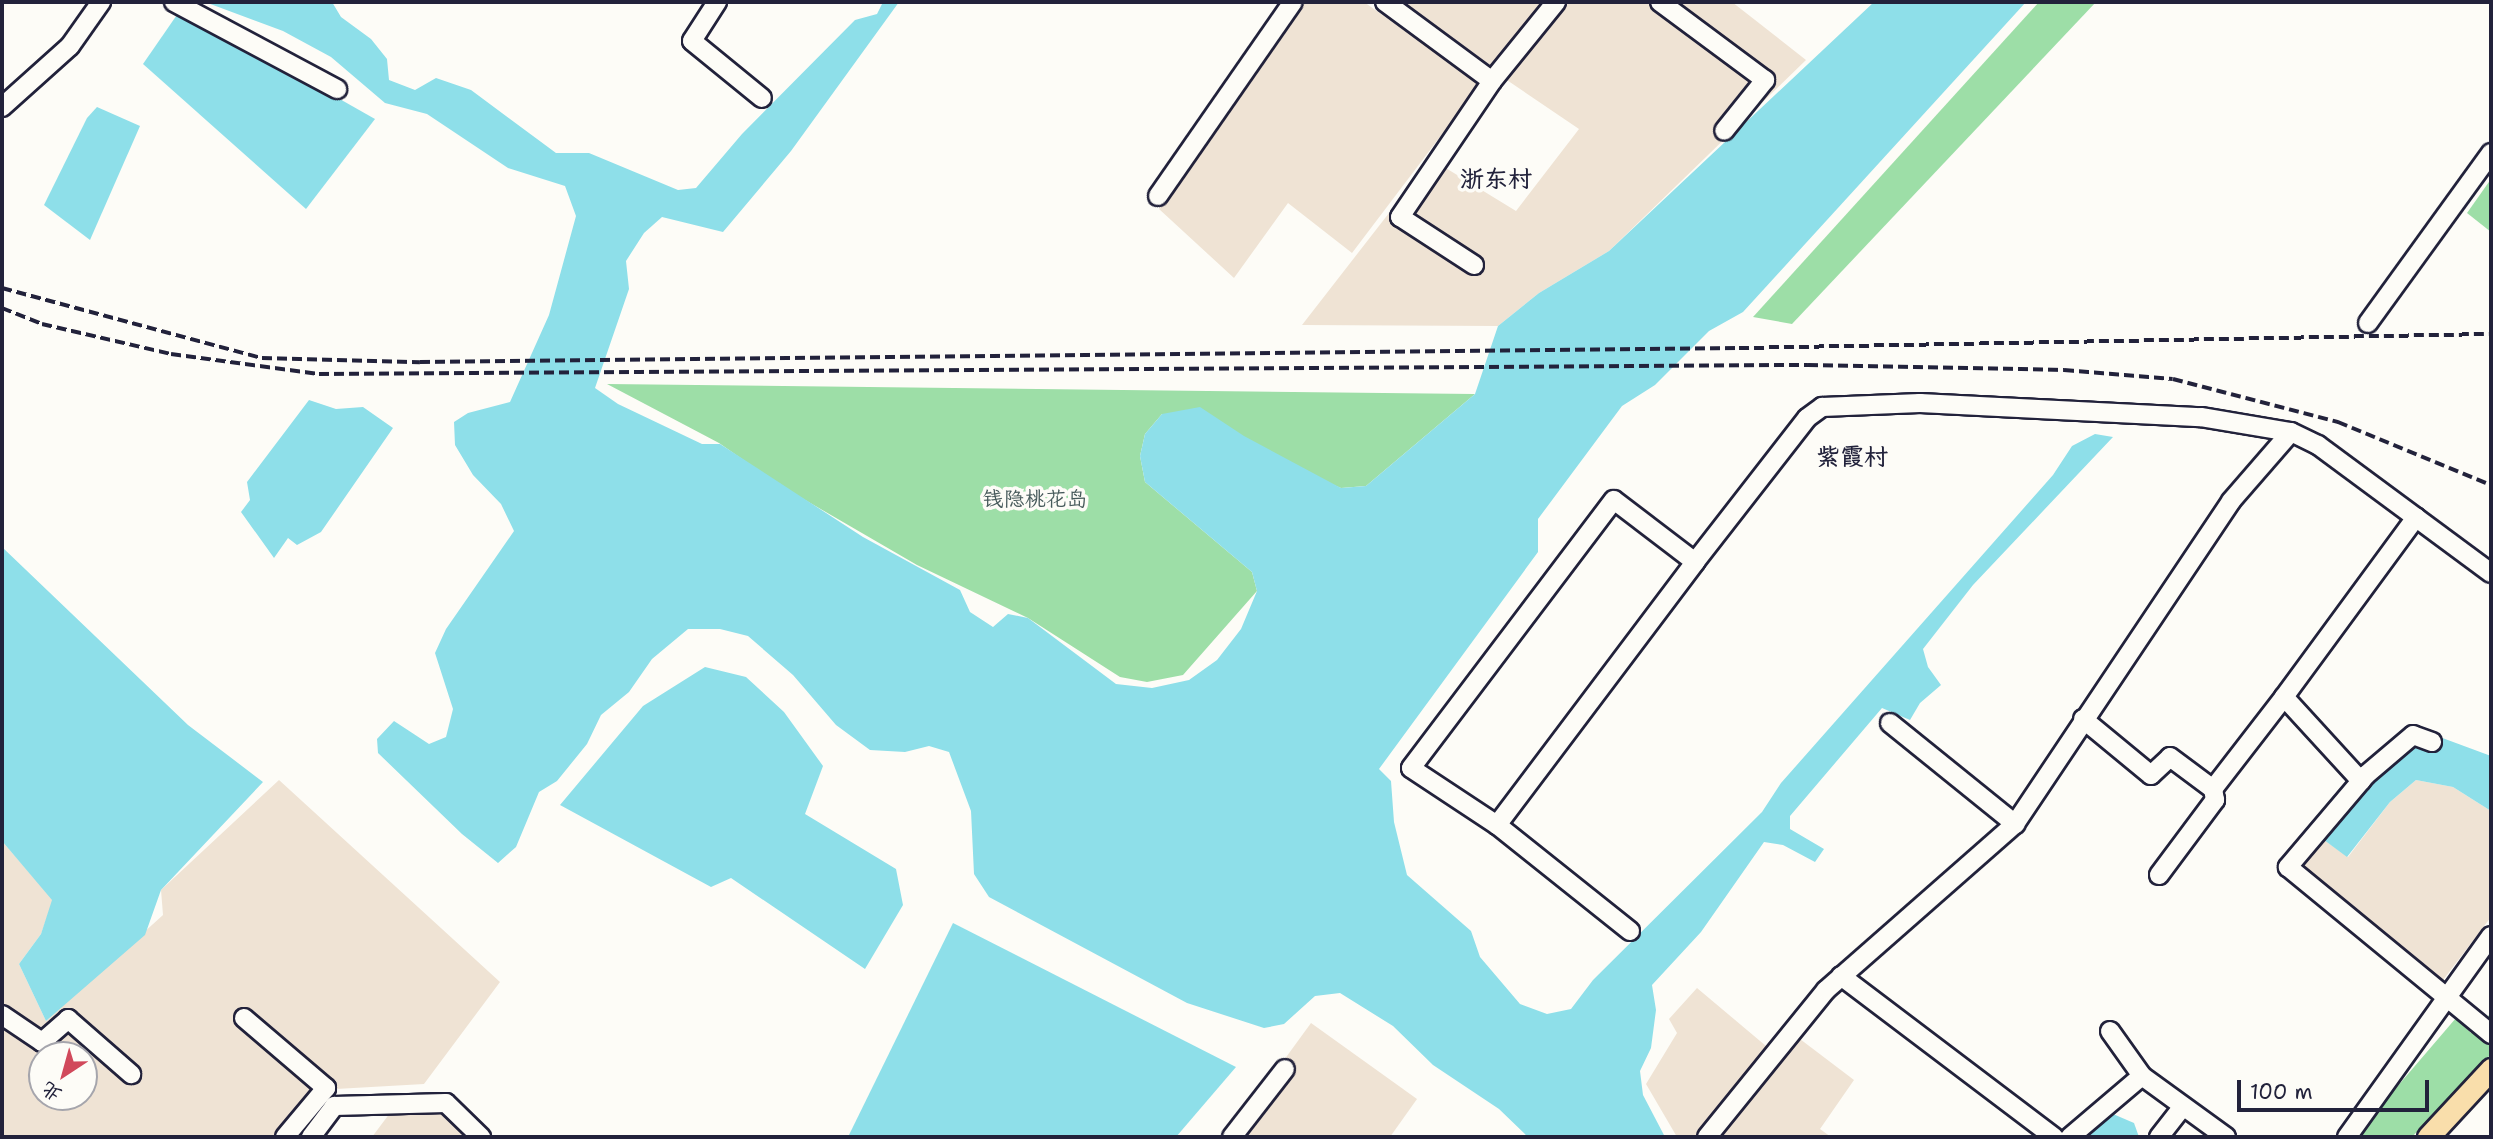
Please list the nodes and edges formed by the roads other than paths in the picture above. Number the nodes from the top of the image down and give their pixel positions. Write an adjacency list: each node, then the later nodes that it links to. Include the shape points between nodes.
1 (101, 2): 11 (street, via 70,46)
2 (174, 2): 9 (street)
3 (717, 2): 10 (street, via 692,41)
4 (1293, 2): 14 (street)
5 (1385, 2): 8 (street)
6 (1556, 2): 8 (street)
7 (1660, 2): 12 (street, via 1765,80)
8 (1492, 81): 15 (street, via 1400,217)
9 (337, 89)
10 (762, 98)
11 (2, 107)
12 (1724, 131)
13 (2491, 153): 16 (street)
14 (1158, 196)
15 (1474, 265)
16 (2368, 323)
17 (2291, 432): 18 (street, via 2318,445); 19 (street, via 2202,417 1920,403 1822,407 1807,418); 22 (street, via 2231,501)
18 (2416, 517): 20 (street); 21 (street)
19 (1695, 562): 28 (street); 28 (street, via 1614,500 1411,768)
20 (2491, 573)
21 (2284, 697): 25 (street); 26 (street)
22 (2083, 719): 26 (street, via 2151,775 2169,757); 27 (street)
23 (1890, 723): 27 (street)
24 (2432, 742): 25 (street, via 2413,735)
25 (2361, 781): 33 (street, via 2288,867)
26 (2213, 789): 29 (street, via 2216,800)
27 (2015, 824): 32 (street)
28 (1497, 825): 30 (street)
29 (2159, 874)
30 (1630, 931)
31 (2491, 936): 33 (street)
32 (1841, 976): 48 (street); 49 (street)
33 (2446, 998): 37 (street); 53 (street)
34 (2, 1015): 40 (street, via 42,1042 68,1019)
35 (244, 1018): 44 (street, via 326,1087)
36 (2110, 1031): 41 (street)
37 (2491, 1034)
38 (1286, 1069): 47 (street)
39 (2491, 1069): 54 (main road)
40 (131, 1074)
41 (2142, 1076): 43 (street); 50 (street)
42 (2491, 1084): 55 (main road)
43 (2183, 1106): 51 (street); 52 (street)
44 (285, 1137)
45 (311, 1137): 46 (street, via 334,1106 446,1103)
46 (481, 1137)
47 (1232, 1137)
48 (1707, 1137)
49 (2054, 1137)
50 (2070, 1137)
51 (2159, 1137)
52 (2226, 1137)
53 (2347, 1137)
54 (2428, 1137)
55 (2441, 1137)

